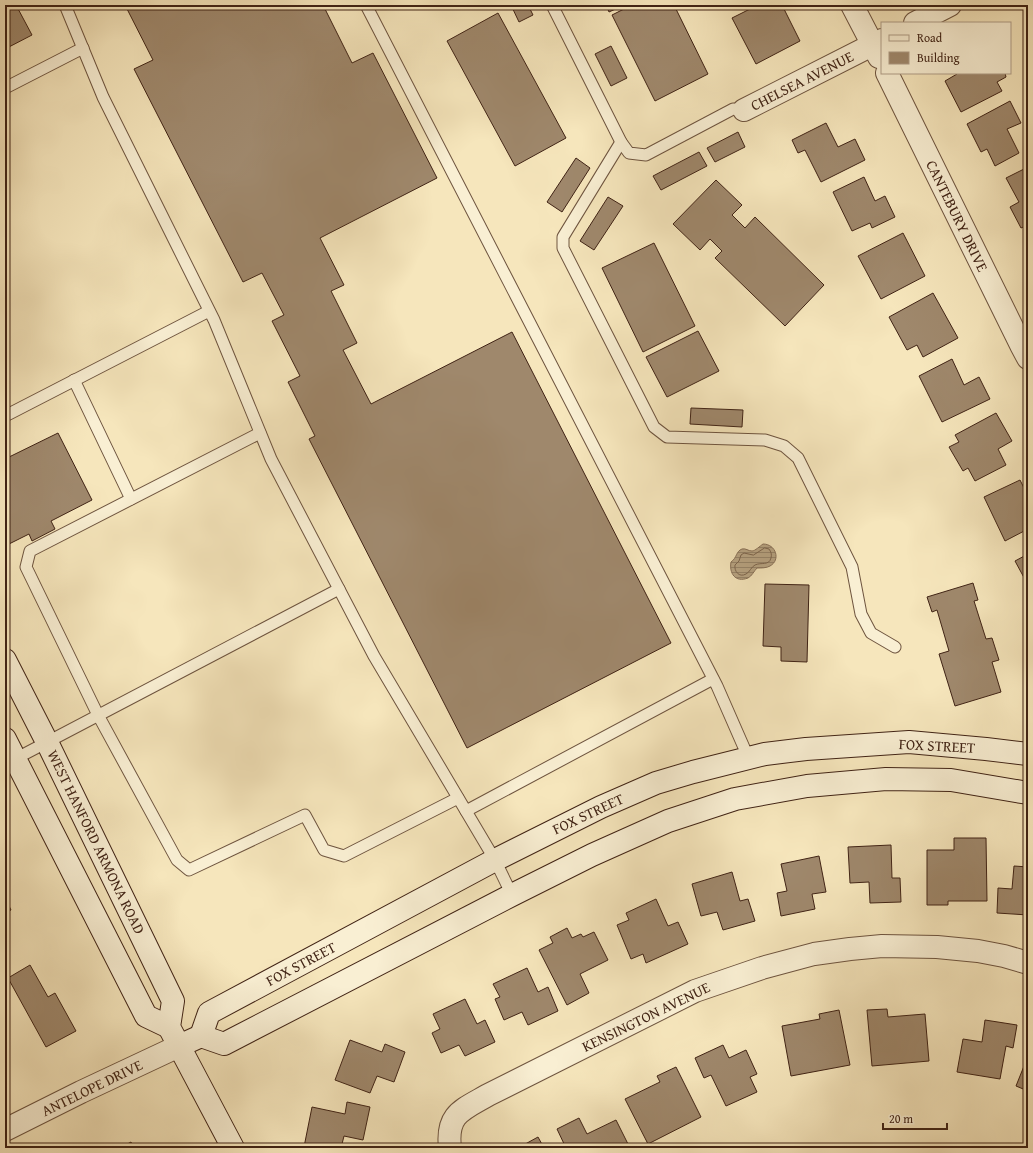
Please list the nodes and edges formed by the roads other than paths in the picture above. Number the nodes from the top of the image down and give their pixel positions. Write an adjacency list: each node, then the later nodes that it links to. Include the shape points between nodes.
1 (65, 5): 7 (lane)
2 (366, 5): 22 (lane)
3 (552, 5): 12 (lane)
4 (852, 5): 8 (street)
5 (950, 5): 6 (street)
6 (917, 22)
7 (83, 48): 10 (lane); 13 (lane, via 103,97)
8 (879, 49): 11 (street, CHELSEA AVENUE)
9 (887, 74): 14 (street, CANTEBURY DRIVE)
10 (5, 88)
11 (744, 110): 12 (lane, via 733,109 646,155 629,153)
12 (621, 142): 20 (lane, via 563,237 562,248 654,427 667,436 765,440 784,446 798,458 852,567 862,614 871,633)
13 (209, 311): 15 (lane); 17 (lane)
14 (1028, 358)
15 (74, 380): 16 (lane); 18 (lane)
16 (5, 416)
17 (260, 433): 18 (lane); 19 (lane, via 271,459)
18 (131, 499): 23 (lane, via 30,551 26,567)
19 (339, 588): 23 (lane); 30 (lane, via 374,656)
20 (895, 647)
21 (5, 660): 25 (street, WEST HANFORD ARMONA ROAD)
22 (713, 679): 28 (lane); 31 (lane)
23 (98, 715): 25 (lane); 30 (lane, via 176,860 188,870 306,815 324,850 344,856)
24 (5, 739): 27 (street)
25 (47, 742): 27 (lane); 35 (street, WEST HANFORD ARMONA ROAD, via 173,1001)
26 (1028, 754): 28 (street, FOX STREET, via 909,742 806,749 765,754)
27 (15, 759): 35 (street, via 146,1016)
28 (749, 759): 32 (street, FOX STREET, via 656,783 600,807)
29 (1028, 793): 33 (street, via 951,780 901,779 807,786 736,799 668,821)
30 (458, 798): 31 (lane)
31 (466, 811): 32 (lane)
32 (495, 860): 33 (lane); 36 (street, FOX STREET, via 209,1013)
33 (512, 894): 36 (street, via 224,1044)
34 (1028, 963): 39 (street, KENSINGTON AVENUE, via 978,952 882,946 814,954 762,968 695,991 462,1109 453,1118)
35 (169, 1027): 37 (street)
36 (201, 1036): 37 (street)
37 (179, 1046): 38 (street, ANTELOPE DRIVE); 40 (street)
38 (5, 1130)
39 (450, 1138)
40 (233, 1148)

